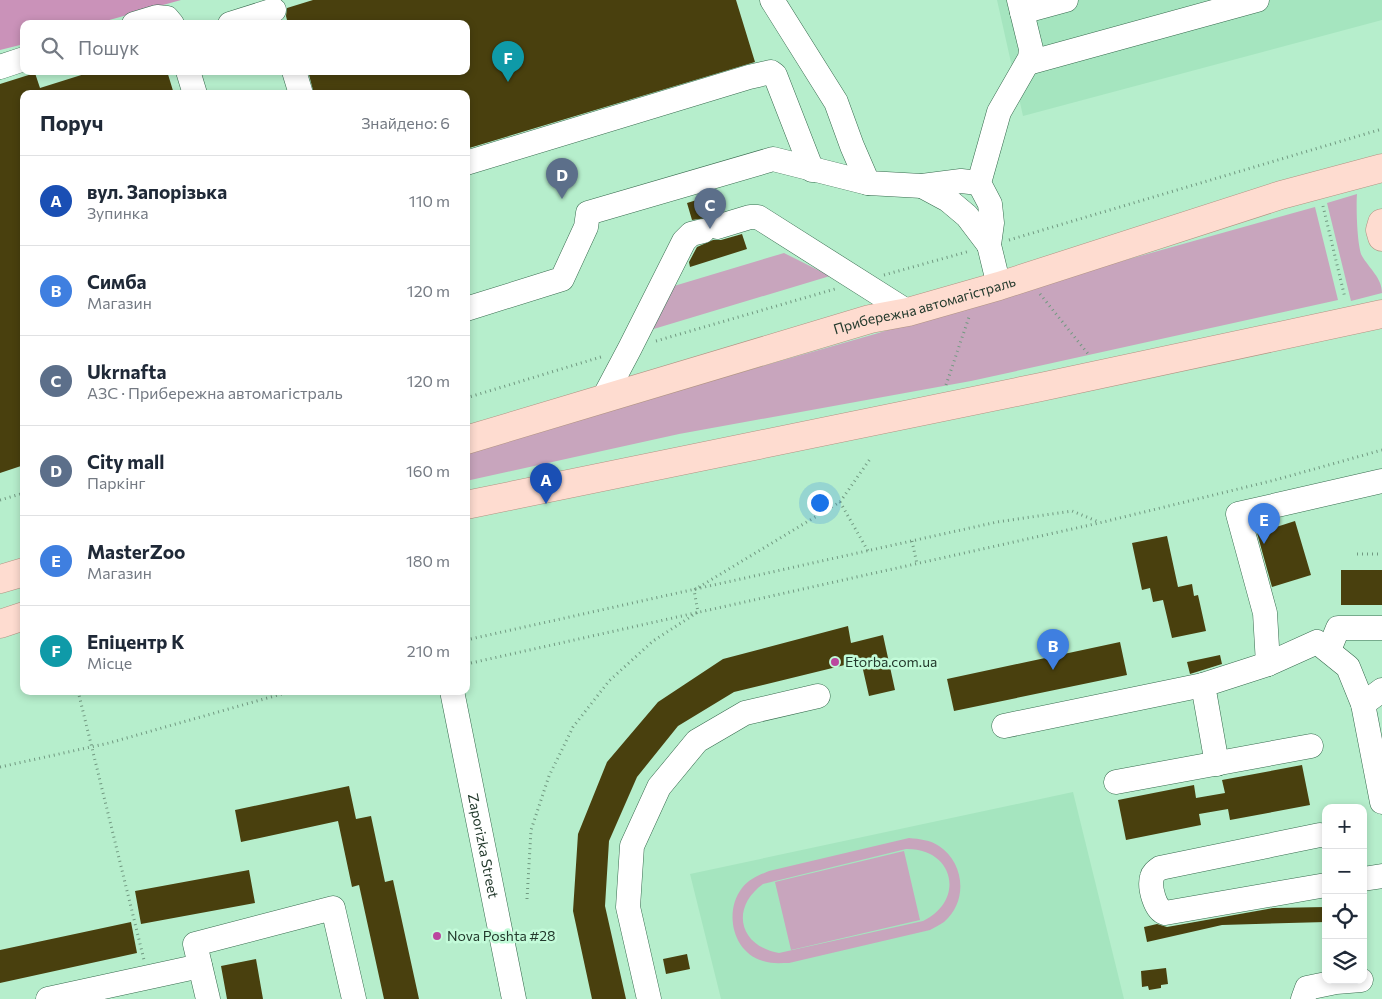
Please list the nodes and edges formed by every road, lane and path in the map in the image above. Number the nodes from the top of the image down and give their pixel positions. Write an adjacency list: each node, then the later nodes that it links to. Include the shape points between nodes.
1 (772, 0): 20 (street, via 836,102)
2 (1066, 0): 4 (street)
3 (1257, 0): 10 (street)
4 (1020, 6): 10 (street, via 1031,50)
5 (275, 11): 8 (street)
6 (147, 20): 7 (street, via 156,17)
7 (169, 20)
8 (244, 20)
9 (20, 60): 11 (street)
10 (1028, 63): 21 (street, via 999,112)
11 (0, 67)
12 (189, 75): 14 (street)
13 (295, 75): 15 (street)
14 (194, 90)
15 (300, 90)
16 (1382, 129): 26 (path)
17 (470, 161): 19 (street, via 771,72 775,75)
18 (1382, 168): 28 (main road, Прибережна автомагістраль, via 1281,195)
19 (812, 170): 20 (street); 31 (street, via 773,159 588,213 586,227 562,280)
20 (868, 183): 22 (street)
21 (979, 183): 22 (street, via 961,181); 26 (street, via 990,204)
22 (922, 186): 26 (street, via 948,200 967,216)
23 (1322, 205): 30 (path)
24 (1382, 223): 25 (main road)
25 (1382, 237)
26 (990, 245): 27 (path); 28 (street)
27 (859, 282): 32 (street); 35 (path); 35 (street, via 758,217 750,217 692,234 684,241)
28 (999, 286): 32 (main road, Прибережна автомагістраль)
29 (1038, 293): 36 (path)
30 (1345, 298)
31 (470, 308)
32 (908, 312): 39 (main road, Прибережна автомагістраль, via 870,319)
33 (970, 313): 37 (path)
34 (1382, 314): 47 (main road)
35 (630, 348): 38 (path); 39 (street)
36 (1090, 356)
37 (945, 385)
38 (470, 397)
39 (603, 399): 40 (main road, Прибережна автомагістраль)
40 (470, 439)
41 (1382, 450): 48 (path)
42 (870, 459): 46 (path)
43 (1382, 481): 64 (street, via 1238,514 1265,613)
44 (20, 494): 45 (path)
45 (0, 500)
46 (840, 502): 50 (path); 56 (path)
47 (470, 503)
48 (1100, 523): 49 (path, via 1072,511 997,522); 53 (path)
49 (912, 541): 50 (path); 53 (path)
50 (868, 551): 56 (path)
51 (1358, 554): 52 (path)
52 (1382, 554)
53 (917, 564): 57 (path)
54 (20, 573): 55 (main road)
55 (0, 579)
56 (694, 590): 57 (path); 61 (path)
57 (698, 612): 63 (path); 83 (path, via 653,641 610,681 573,727 549,776 530,830)
58 (20, 617): 59 (main road)
59 (0, 624)
60 (1382, 628): 62 (street, via 1338,628)
61 (470, 639)
62 (1329, 650): 64 (street, via 1317,642); 71 (street, via 1348,667)
63 (471, 663)
64 (1268, 664): 65 (street)
65 (1203, 685): 72 (street); 75 (street)
66 (1382, 690): 71 (street)
67 (79, 695): 73 (path)
68 (277, 695): 73 (path)
69 (453, 695): 92 (street, Zaporizka Street)
70 (818, 696): 93 (street, via 745,713 697,741 659,787 632,846 628,907)
71 (1363, 704): 78 (street)
72 (1004, 726)
73 (91, 746): 76 (path); 85 (path)
74 (1312, 746): 75 (street)
75 (1217, 764): 77 (street)
76 (0, 767)
77 (1116, 782)
78 (1382, 802)
79 (1322, 835): 82 (street, via 1160,868 1151,880 1156,906 1165,913)
80 (1382, 876): 81 (street)
81 (1367, 878)
82 (1322, 886)
83 (526, 899)
84 (200, 966): 85 (street); 90 (street); 91 (street, via 195,944 333,908)
85 (149, 977): 89 (street)
86 (1382, 979): 87 (street)
87 (1367, 980)
88 (1326, 984): 94 (street, via 1307,988)
89 (48, 999)
90 (208, 999)
91 (354, 999)
92 (514, 999)
93 (649, 999)
94 (1303, 999)

